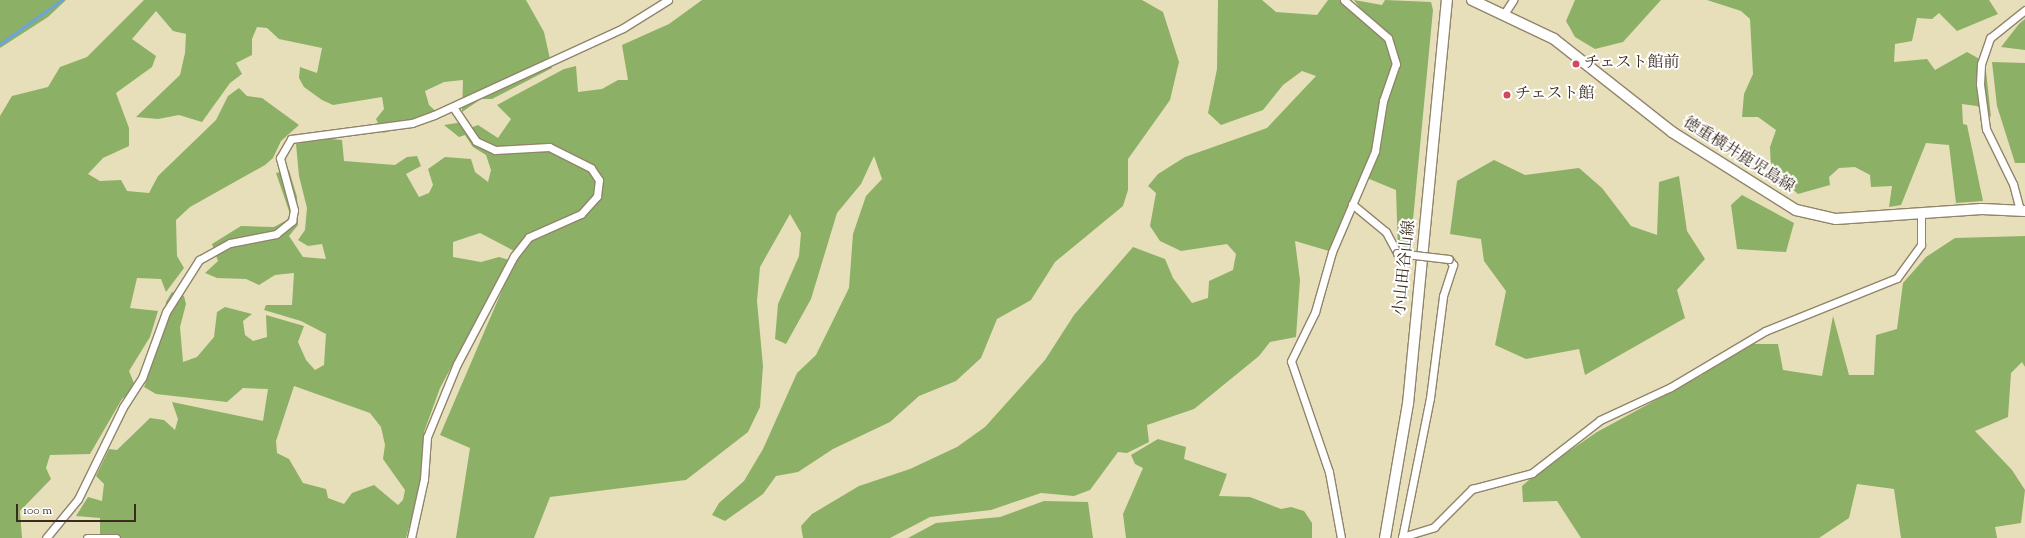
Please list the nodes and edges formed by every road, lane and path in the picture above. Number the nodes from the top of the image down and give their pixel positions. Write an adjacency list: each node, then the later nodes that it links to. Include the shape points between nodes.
1 (668, 0): 8 (street, via 623,28)
2 (1344, 0): 9 (street, via 1388,38 1396,64 1383,101 1375,151)
3 (1447, 0): 17 (main road, 小山田谷山線, via 1408,404)
4 (1472, 0): 7 (main road, 徳重横井鹿児島線)
5 (1513, 0): 7 (street)
6 (2025, 10): 10 (street, via 1990,38 1981,64 1980,84 1986,129 2013,184)
7 (1504, 14): 11 (main road, 徳重横井鹿児島線, via 1554,39 1672,132 1796,210 1836,219)
8 (453, 107): 12 (street, via 412,123 301,136 286,144 280,158 294,210 292,221 276,234 230,243 199,260 166,312 142,378 123,407 78,499); 15 (street, via 476,141 495,150 549,147 592,168 599,180 597,196 581,214 529,237 514,256 457,364 427,437 424,479)
9 (1352, 204): 16 (street, via 1325,272 1315,312 1291,361 1329,472); 18 (street, bridge, via 1386,232 1396,253 1449,259 1453,265 1443,296 1430,398)
10 (2022, 210): 11 (main road, 徳重横井鹿児島線)
11 (1921, 213): 18 (street, via 1921,245 1897,278 1765,331 1671,387 1600,420 1532,472 1472,489 1434,527)
12 (46, 538)
13 (87, 538): 14 (street)
14 (116, 538)
15 (411, 538)
16 (1341, 538)
17 (1385, 538)
18 (1402, 538)

